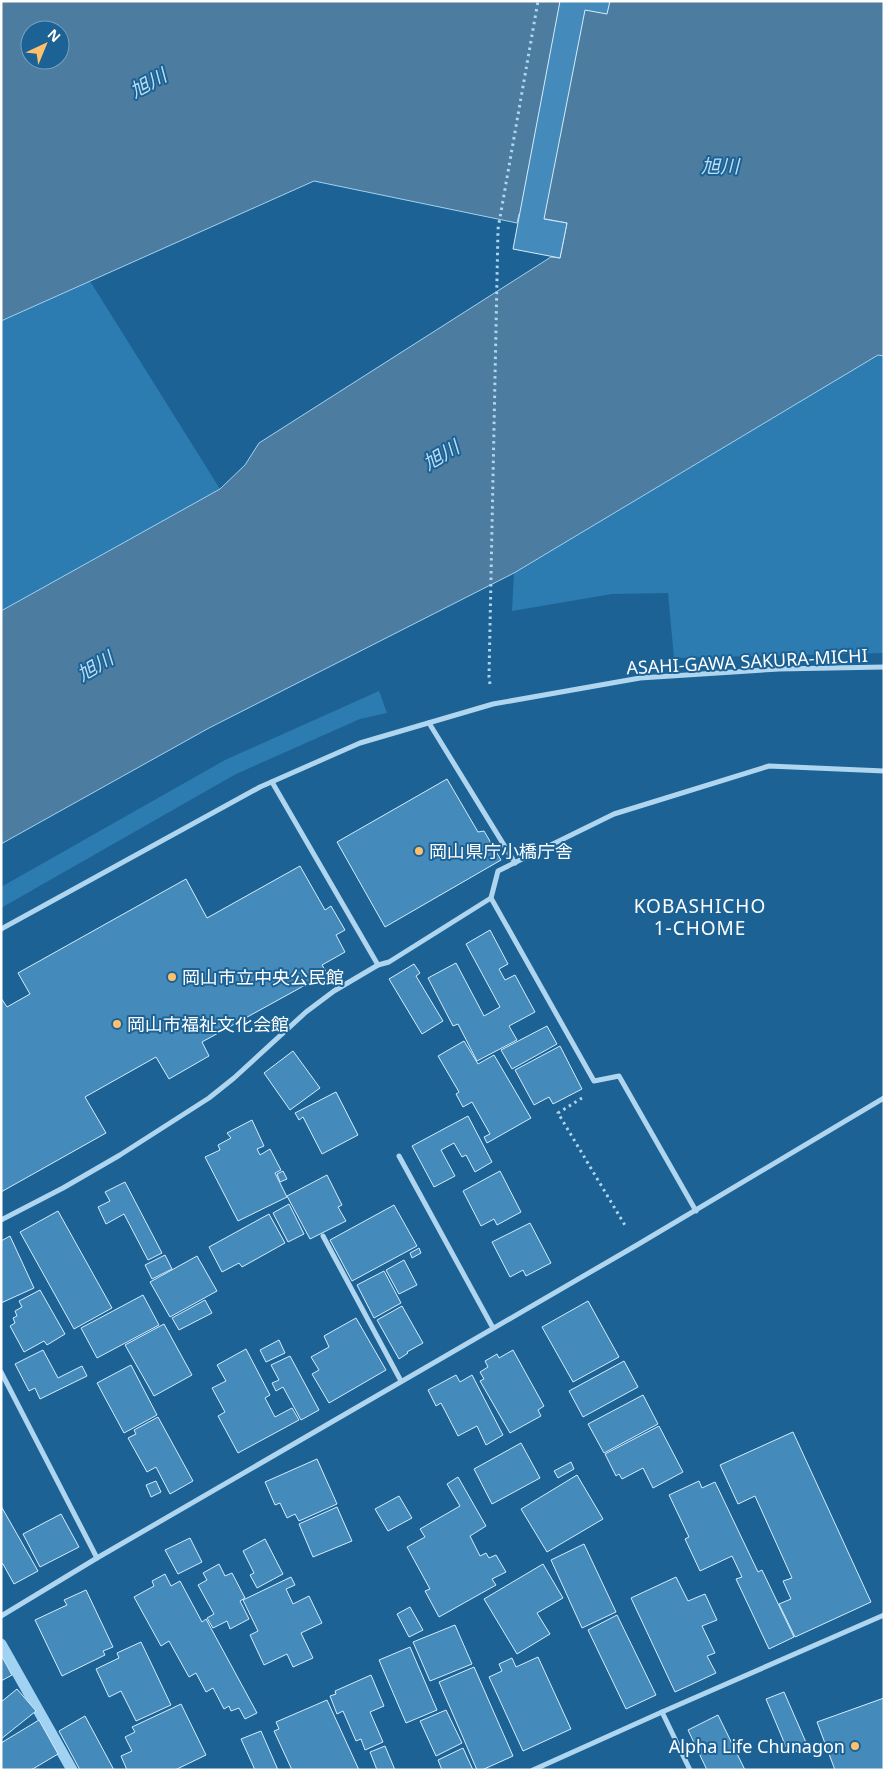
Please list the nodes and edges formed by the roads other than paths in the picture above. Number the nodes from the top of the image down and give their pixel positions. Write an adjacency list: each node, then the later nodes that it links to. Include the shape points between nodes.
1 (884, 667): 2 (street, ASAHI-GAWA SAKURA-MICHI, via 779,669 640,678 493,704)
2 (430, 723): 4 (street, ASAHI-GAWA SAKURA-MICHI, via 360,743); 5 (street)
3 (884, 771): 5 (street, via 769,766 614,814)
4 (272, 782): 7 (street, ASAHI-GAWA SAKURA-MICHI); 8 (street)
5 (515, 863): 6 (street, via 498,871)
6 (491, 898): 8 (street, via 389,962); 11 (street, via 594,1081 619,1076)
7 (1, 930)
8 (378, 965): 12 (street, via 306,1012 209,1098 120,1155)
9 (884, 1098): 11 (street)
10 (399, 1156): 14 (street)
11 (696, 1211): 14 (street)
12 (1, 1220)
13 (323, 1236): 16 (street)
14 (493, 1328): 16 (street)
15 (1, 1372): 17 (street)
16 (402, 1381): 17 (street)
17 (97, 1558): 19 (street)
18 (884, 1615): 20 (street)
19 (1, 1616)
20 (662, 1712): 21 (street); 22 (street)
21 (533, 1770)
22 (690, 1770)

